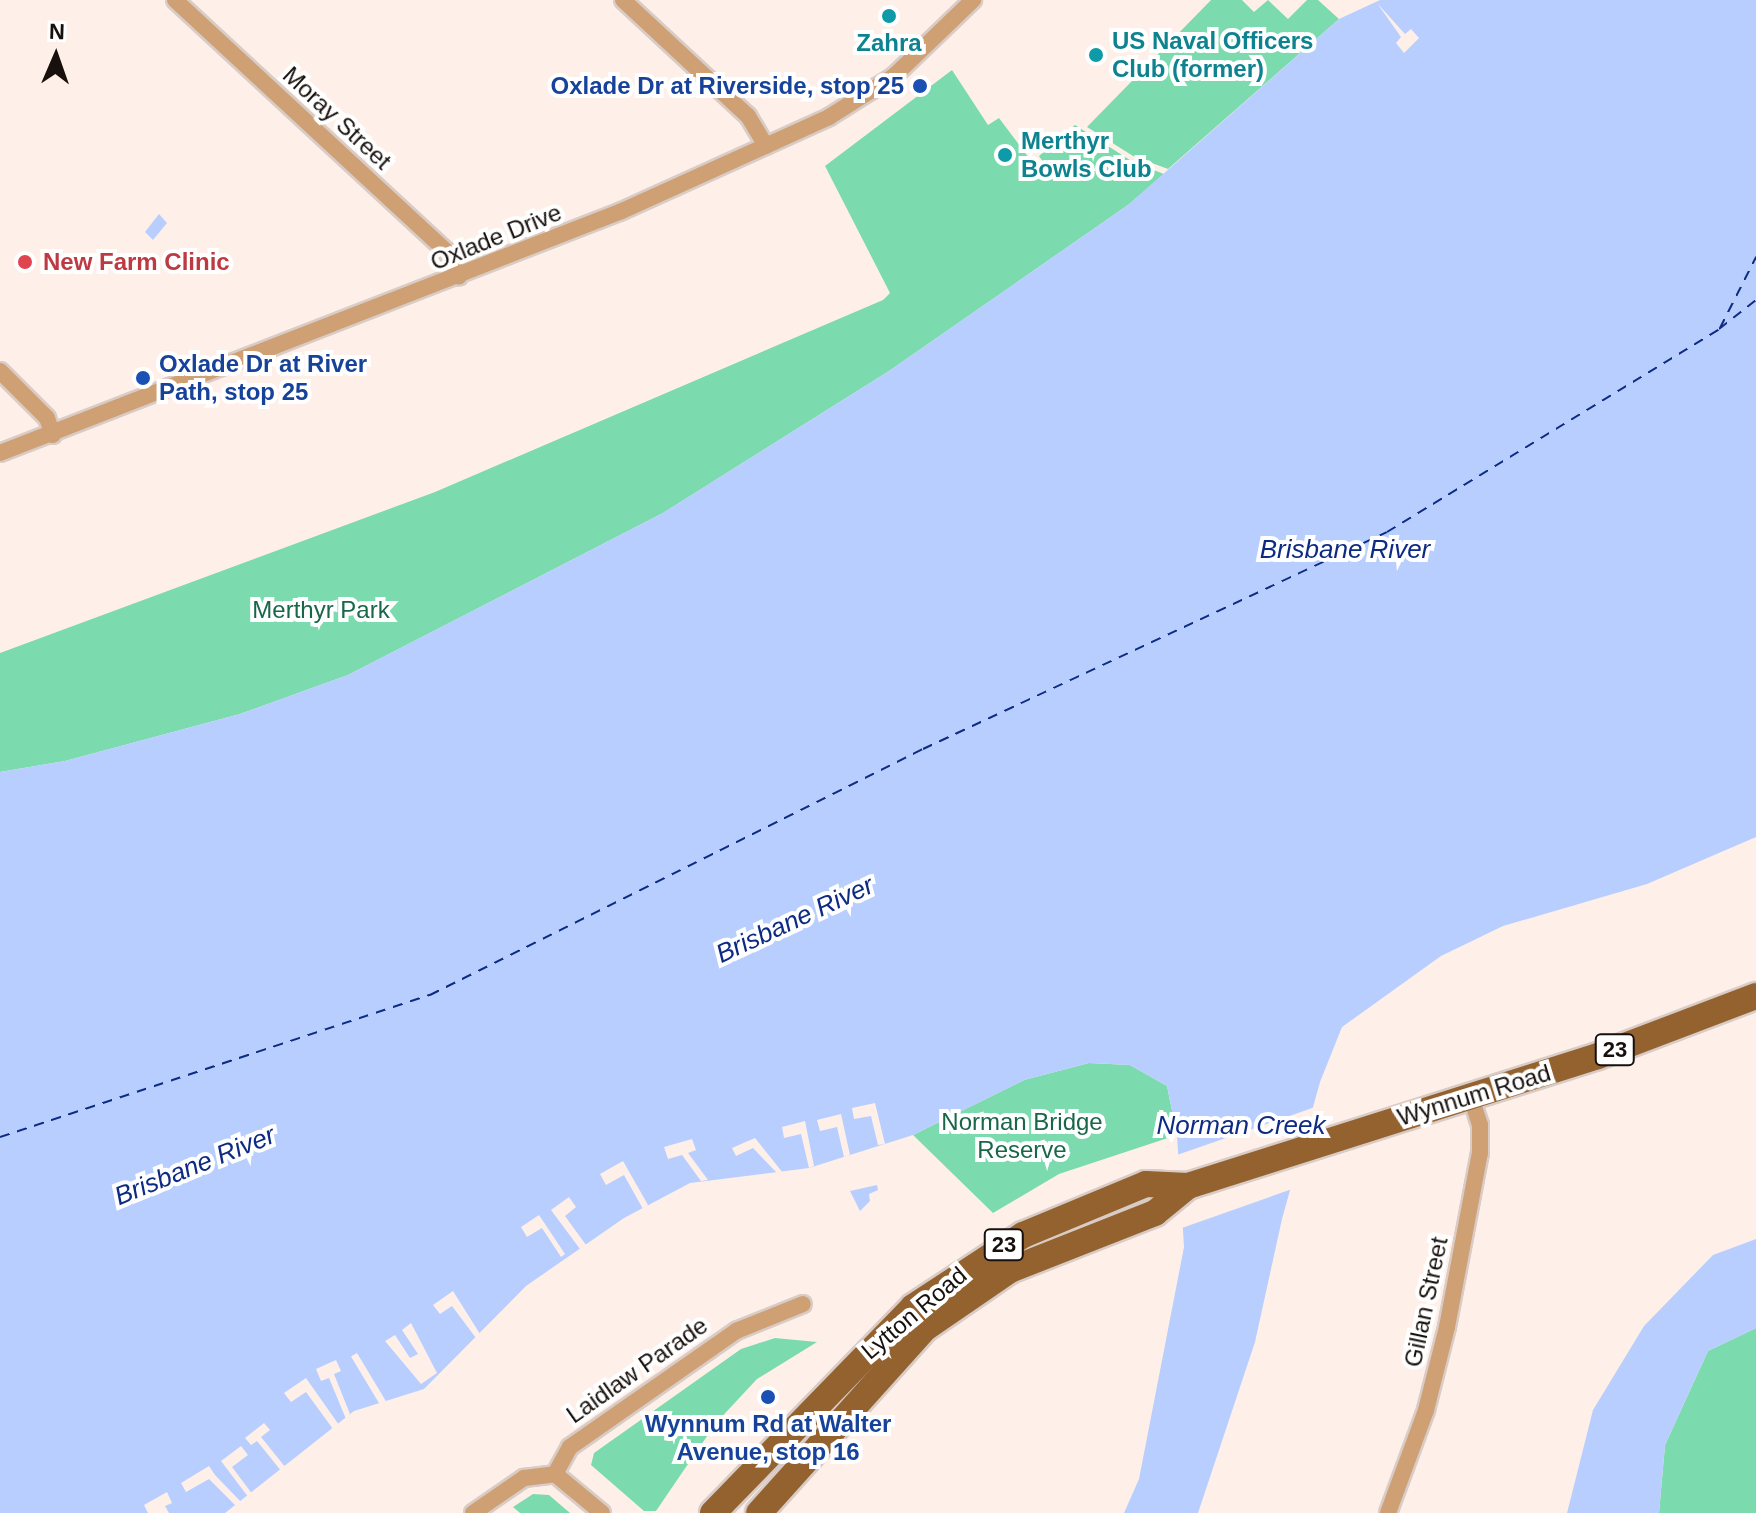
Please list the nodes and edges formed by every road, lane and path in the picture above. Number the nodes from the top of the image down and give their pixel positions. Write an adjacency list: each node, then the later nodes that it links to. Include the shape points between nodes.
1 (175, 0): 5 (street, Moray Street, via 448,253)
2 (623, 0): 4 (street, via 748,116)
3 (973, 0): 4 (street, Oxlade Drive, via 876,90)
4 (766, 146): 5 (street, Oxlade Drive)
5 (459, 277): 7 (street, Oxlade Drive)
6 (0, 371): 7 (street, via 47,418)
7 (53, 435): 8 (street, Oxlade Drive)
8 (0, 453)
9 (1756, 996): 10 (main road, Wynnum Road / 23)
10 (1471, 1097): 11 (main road, Wynnum Road / 23); 18 (street, Gillan Street, via 1480,1125 1480,1153 1447,1327 1426,1410)
11 (1188, 1186): 16 (main road, Lytton Road / 23, via 1146,1184 1023,1235 913,1307); 17 (main road, Lytton Road / 23, via 1140,1218 1010,1270 924,1329)
12 (803, 1304): 13 (street, Laidlaw Parade, via 736,1331 570,1447)
13 (555, 1474): 14 (street, via 524,1478); 15 (street)
14 (473, 1513)
15 (602, 1513)
16 (713, 1513)
17 (759, 1513)
18 (1388, 1513)

